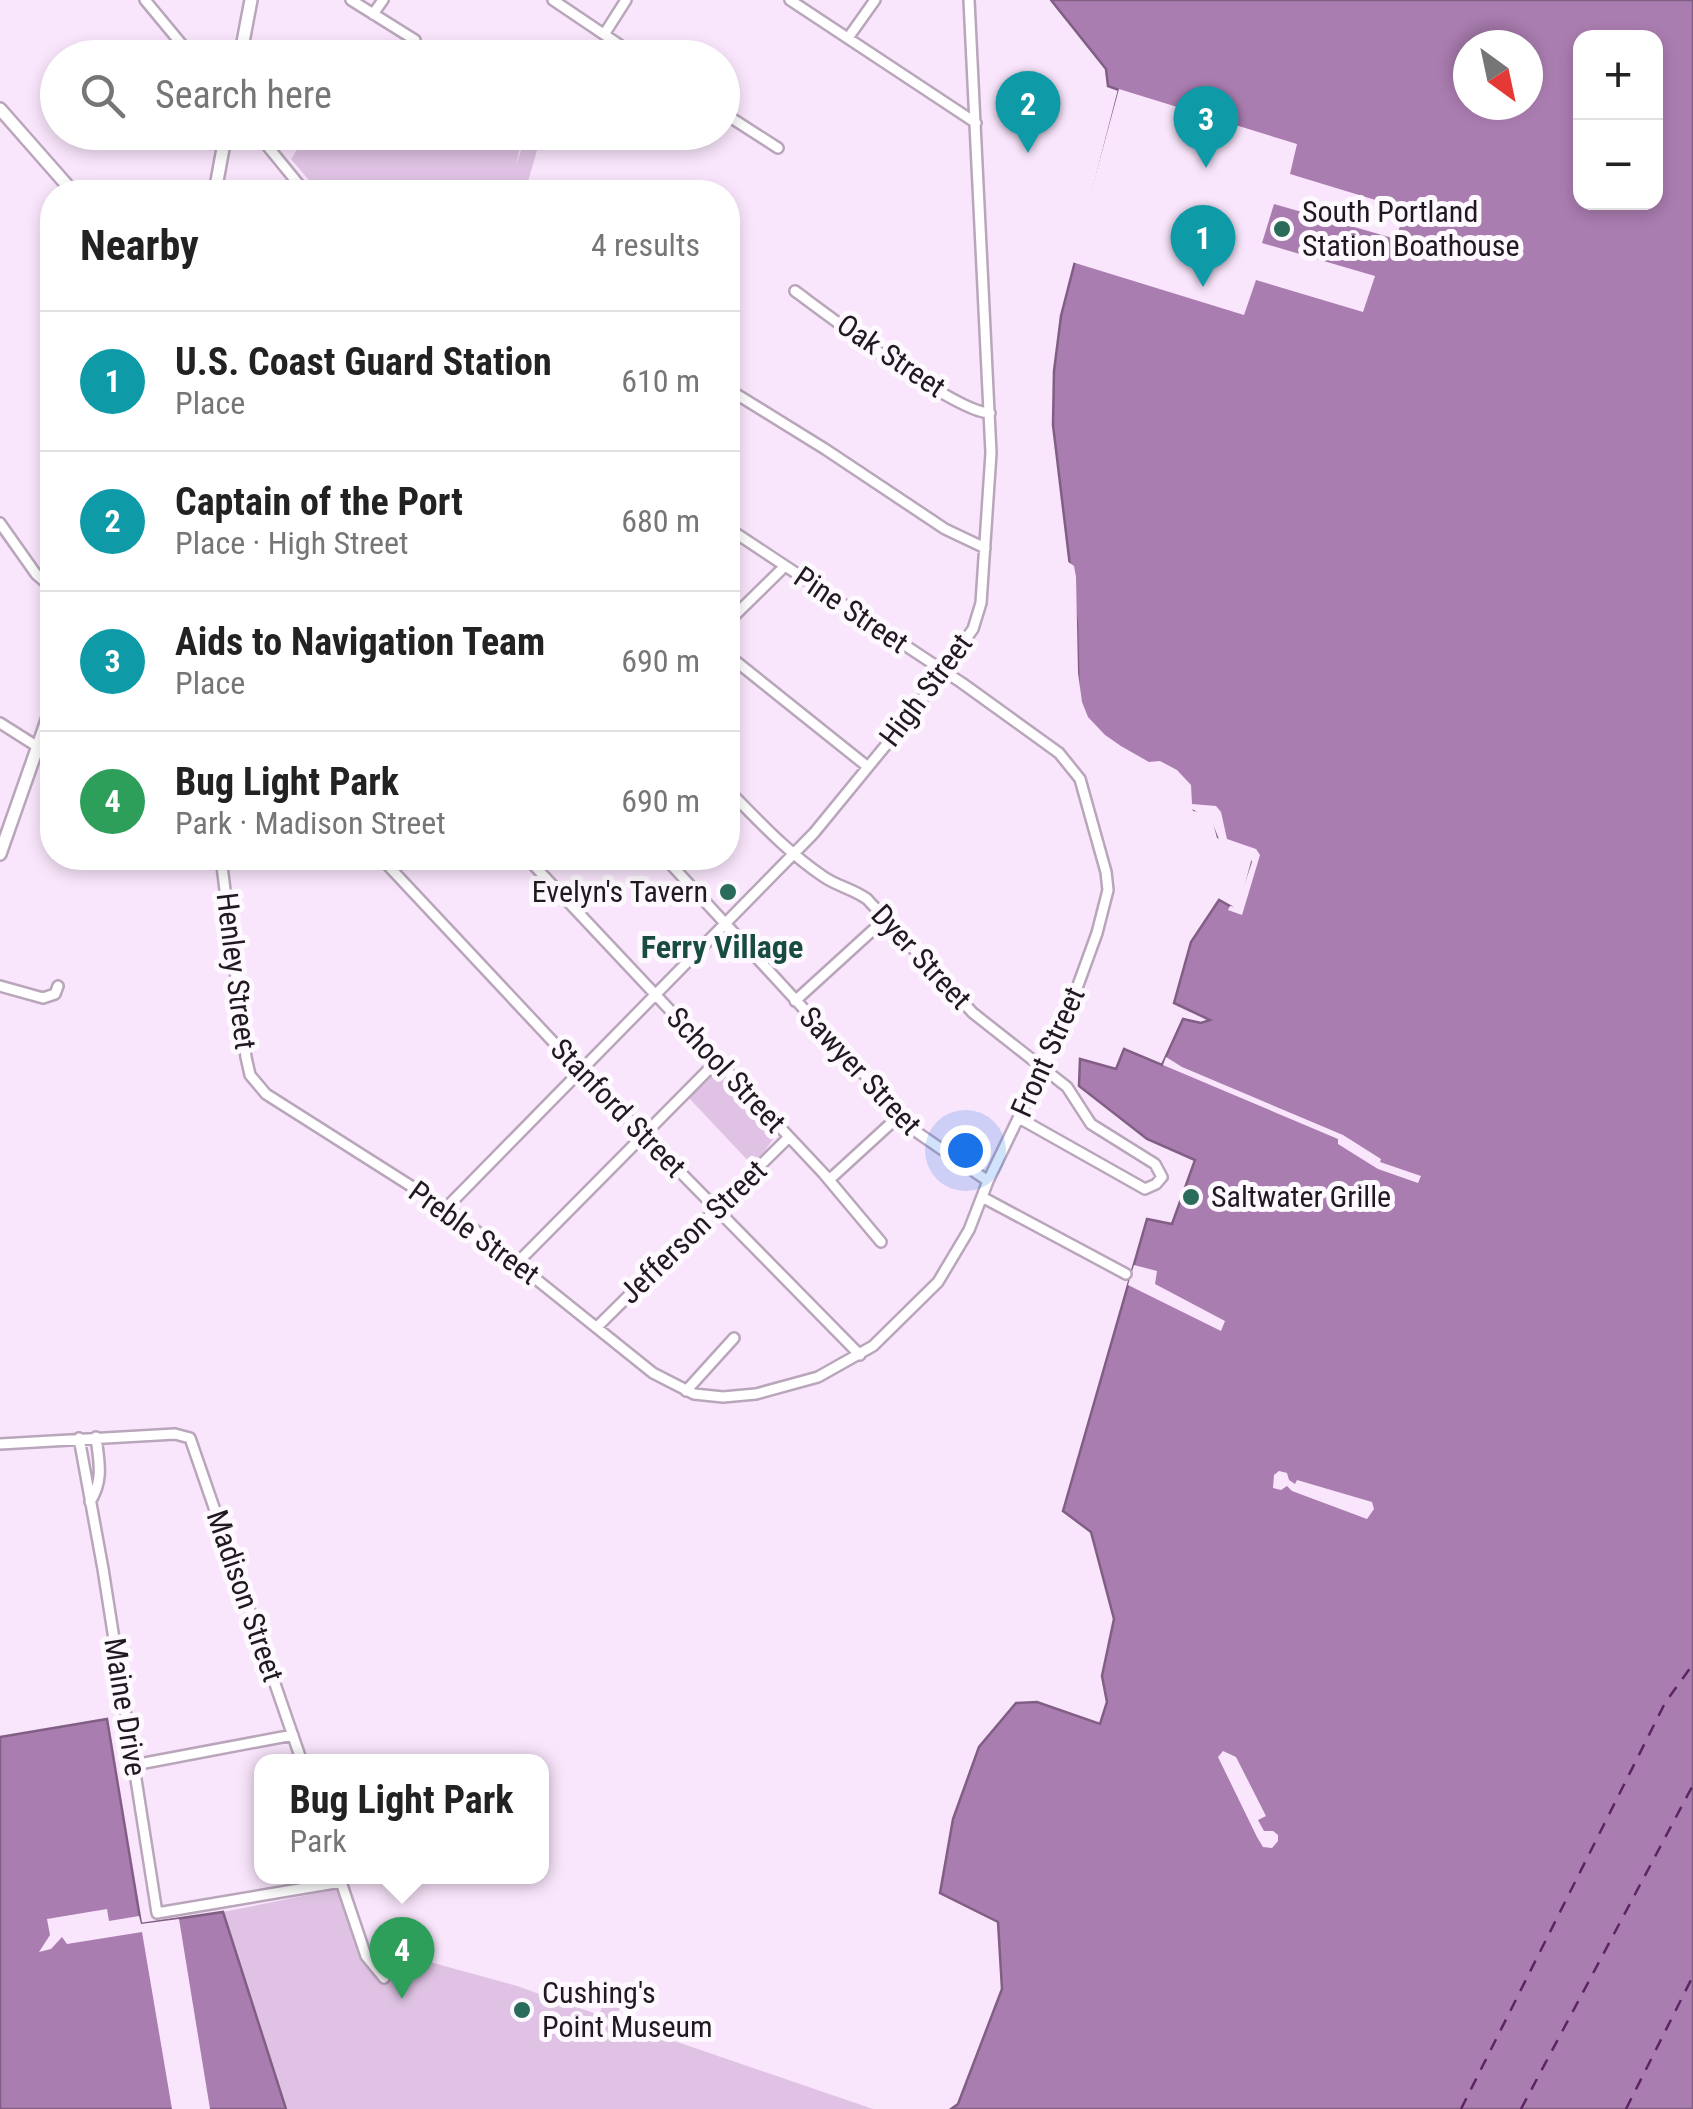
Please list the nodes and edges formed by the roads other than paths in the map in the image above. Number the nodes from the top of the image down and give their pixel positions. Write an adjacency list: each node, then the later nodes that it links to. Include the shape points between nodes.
1 (145, 0): 13 (street)
2 (250, 0): 14 (main road)
3 (351, 0): 10 (street)
4 (383, 0): 10 (street)
5 (553, 0): 11 (street)
6 (626, 0): 11 (street)
7 (790, 0): 12 (street)
8 (875, 0): 12 (street)
9 (969, 0): 18 (street, High Street)
10 (373, 14): 15 (street)
11 (605, 33): 16 (street)
12 (848, 38): 18 (street)
13 (178, 40)
14 (243, 40)
15 (416, 40)
16 (615, 40)
17 (0, 108): 23 (main road)
18 (976, 123): 28 (street, High Street)
19 (740, 124): 20 (street)
20 (778, 148)
21 (222, 150): 24 (main road)
22 (269, 150): 25 (street)
23 (63, 180)
24 (216, 180)
25 (292, 180)
26 (795, 291): 28 (street, Oak Street, via 944,393)
27 (740, 396): 31 (street, via 945,530)
28 (990, 413): 31 (street, High Street)
29 (0, 523): 33 (street)
30 (740, 536): 32 (street, Pine Street)
31 (986, 548): 36 (street, High Street, via 979,614)
32 (785, 566): 34 (street); 36 (street, Pine Street)
33 (40, 578)
34 (740, 610)
35 (740, 665): 40 (street)
36 (944, 672): 40 (street, High Street); 42 (street, Pine Street, via 1068,762)
37 (0, 724): 39 (street)
38 (40, 741): 39 (main road)
39 (38, 747): 43 (main road)
40 (868, 767): 44 (street, High Street)
41 (740, 801): 44 (street, Dyer Street)
42 (1091, 820): 57 (street, Front Street, via 1108,890)
43 (0, 854)
44 (795, 854): 49 (street, Dyer Street, via 867,898); 50 (street, High Street)
45 (223, 870): 58 (street, Henley Street)
46 (391, 870): 56 (street, Stanford Street)
47 (538, 870): 53 (street, School Street)
48 (676, 870): 50 (street, Sawyer Street)
49 (885, 919): 54 (street); 57 (street, Dyer Street, via 973,1014)
50 (724, 924): 53 (street, High Street); 54 (street, Sawyer Street)
51 (0, 986): 52 (street, via 43,998)
52 (58, 986)
53 (656, 994): 55 (street, School Street); 56 (street, High Street)
54 (794, 1001): 59 (street, Sawyer Street)
55 (717, 1061): 61 (street); 62 (street, School Street)
56 (580, 1070): 61 (street, Stanford Street); 66 (street, High Street)
57 (1043, 1070): 60 (street, Front Street); 60 (street, Dyer Street, via 1068,1087 1091,1124 1154,1164 1162,1177 1145,1188)
58 (255, 1084): 66 (street, Preble Street)
59 (900, 1115): 63 (street); 64 (street, Sawyer Street, via 926,1141)
60 (1019, 1118): 64 (street, Front Street)
61 (644, 1136): 67 (street, Stanford Street); 69 (street)
62 (788, 1137): 63 (street, School Street); 67 (street, Jefferson Street)
63 (829, 1180): 68 (street, School Street)
64 (988, 1181): 65 (street, Front Street)
65 (982, 1197): 70 (street); 73 (street, Front Street, via 938,1282)
66 (446, 1208): 69 (street, Preble Street)
67 (716, 1208): 71 (street, Jefferson Street); 73 (street, Stanford Street)
68 (881, 1242)
69 (518, 1262): 71 (street, Preble Street)
70 (1126, 1274)
71 (597, 1327): 74 (street, Preble Street, via 653,1373)
72 (734, 1338): 74 (street)
73 (860, 1355): 74 (street, Front Street, via 776,1390 723,1397)
74 (686, 1390)
75 (79, 1438): 76 (street); 77 (street); 78 (street, Maine Drive)
76 (96, 1438): 78 (street, Maine Drive, via 101,1474); 79 (street, Madison Street, via 183,1434 193,1445)
77 (0, 1444)
78 (90, 1502): 81 (street, Maine Drive)
79 (293, 1735): 80 (street, Madison Street); 81 (street)
80 (299, 1754)
81 (134, 1765): 82 (street, Maine Drive, via 157,1913)
82 (318, 1884)
83 (341, 1884): 84 (street, via 366,1956)
84 (384, 1978)

